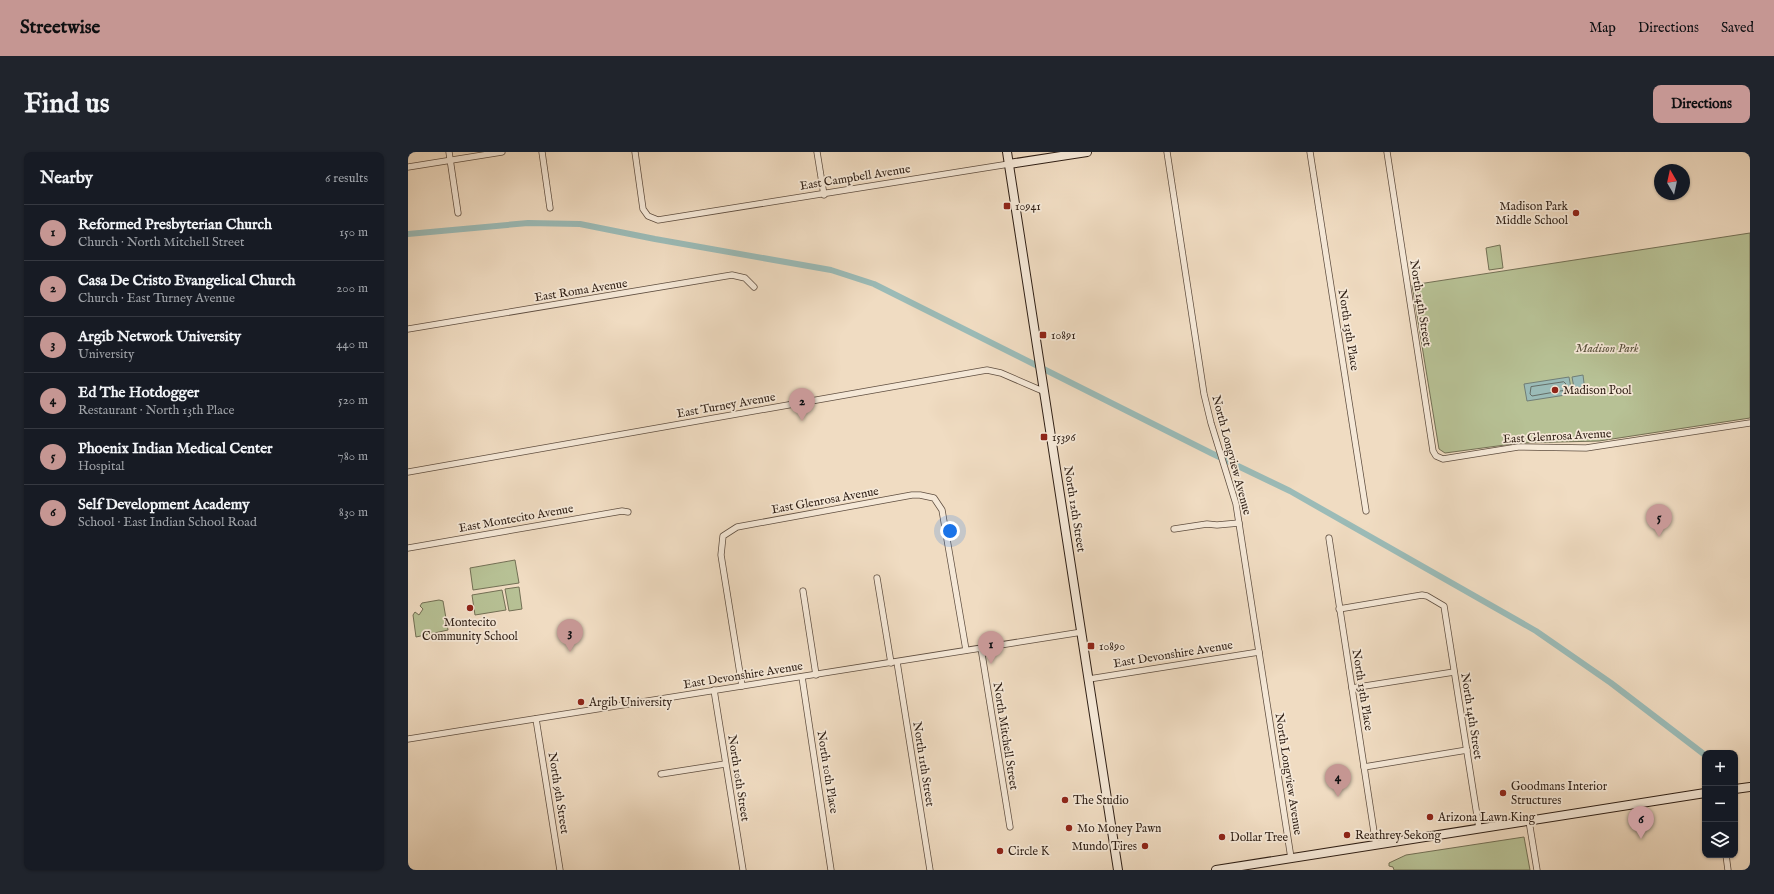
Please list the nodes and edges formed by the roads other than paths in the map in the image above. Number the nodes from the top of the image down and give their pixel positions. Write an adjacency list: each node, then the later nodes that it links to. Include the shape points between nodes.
1 (449, 152): 11 (street)
2 (502, 152): 11 (street)
3 (542, 152): 15 (street)
4 (635, 152): 14 (street, East Campbell Avenue, via 642,205 650,218 658,220)
5 (817, 152): 14 (street)
6 (1007, 152): 12 (street, North 12th Street)
7 (1087, 152): 12 (street, East Campbell Avenue)
8 (1166, 152): 25 (street, North Longview Avenue, via 1204,394 1236,504)
9 (1310, 152): 23 (street, North 13th Place)
10 (1387, 152): 21 (street, North 14th Street, via 1433,451)
11 (450, 160): 13 (street); 16 (street)
12 (1009, 164): 14 (street, East Campbell Avenue); 19 (street, North 12th Street)
13 (408, 167)
14 (824, 194)
15 (550, 208)
16 (458, 213)
17 (754, 287): 18 (street, East Roma Avenue, via 745,278 732,275)
18 (408, 330)
19 (1045, 392): 22 (street, East Turney Avenue, via 1001,372 987,370); 32 (street, North 12th Street)
20 (1750, 423): 21 (street, East Glenrosa Avenue, via 1586,448 1518,447 1442,459)
21 (1436, 456)
22 (408, 472)
23 (1366, 511)
24 (628, 512): 28 (street, East Montecito Avenue)
25 (1239, 523): 26 (street); 35 (street, North Longview Avenue)
26 (1174, 528)
27 (1329, 538): 31 (street, North 13th Place)
28 (408, 548)
29 (877, 578): 36 (street)
30 (803, 591): 39 (street)
31 (1339, 609): 38 (street, North 14th Street, via 1427,596 1444,606); 43 (street, North 13th Place)
32 (1082, 632): 33 (street, East Devonshire Avenue); 41 (street, North 12th Street)
33 (980, 648): 34 (street, East Devonshire Avenue); 55 (street, North Mitchell Street)
34 (966, 650): 37 (street, East Devonshire Avenue); 42 (street, East Glenrosa Avenue, via 945,517 934,498 912,495 737,527 723,536 721,555)
35 (1259, 652): 41 (street, East Devonshire Avenue); 58 (street, North Longview Avenue)
36 (891, 662): 37 (street, East Devonshire Avenue); 39 (street, East Devonshire Avenue)
37 (897, 662): 63 (street, North 11th Street)
38 (1454, 672): 43 (street); 47 (street, North 14th Street)
39 (816, 674): 40 (street, East Devonshire Avenue)
40 (802, 677): 42 (street, East Devonshire Avenue); 62 (street, North 10th Place)
41 (1089, 679): 64 (street, North 12th Street)
42 (742, 686): 44 (street, East Devonshire Avenue)
43 (1352, 688): 49 (street, North 13th Place)
44 (714, 690): 45 (street, East Devonshire Avenue); 48 (street, North 10th Street)
45 (536, 719): 46 (street, East Devonshire Avenue); 60 (street, North 9th Street)
46 (408, 738)
47 (1467, 750): 49 (street); 56 (street, North 14th Street)
48 (725, 764): 50 (street); 61 (street, North 10th Street)
49 (1364, 767): 57 (street, North 13th Place)
50 (661, 774)
51 (1750, 787): 52 (street)
52 (1738, 789)
53 (1702, 793): 54 (street)
54 (1529, 821): 56 (street); 66 (street)
55 (1010, 827)
56 (1479, 828): 57 (street)
57 (1376, 844): 58 (street)
58 (1291, 858): 65 (street)
59 (1726, 858): 67 (street)
60 (560, 870)
61 (743, 870)
62 (831, 870)
63 (930, 870)
64 (1118, 870)
65 (1216, 870)
66 (1537, 870)
67 (1728, 870)

